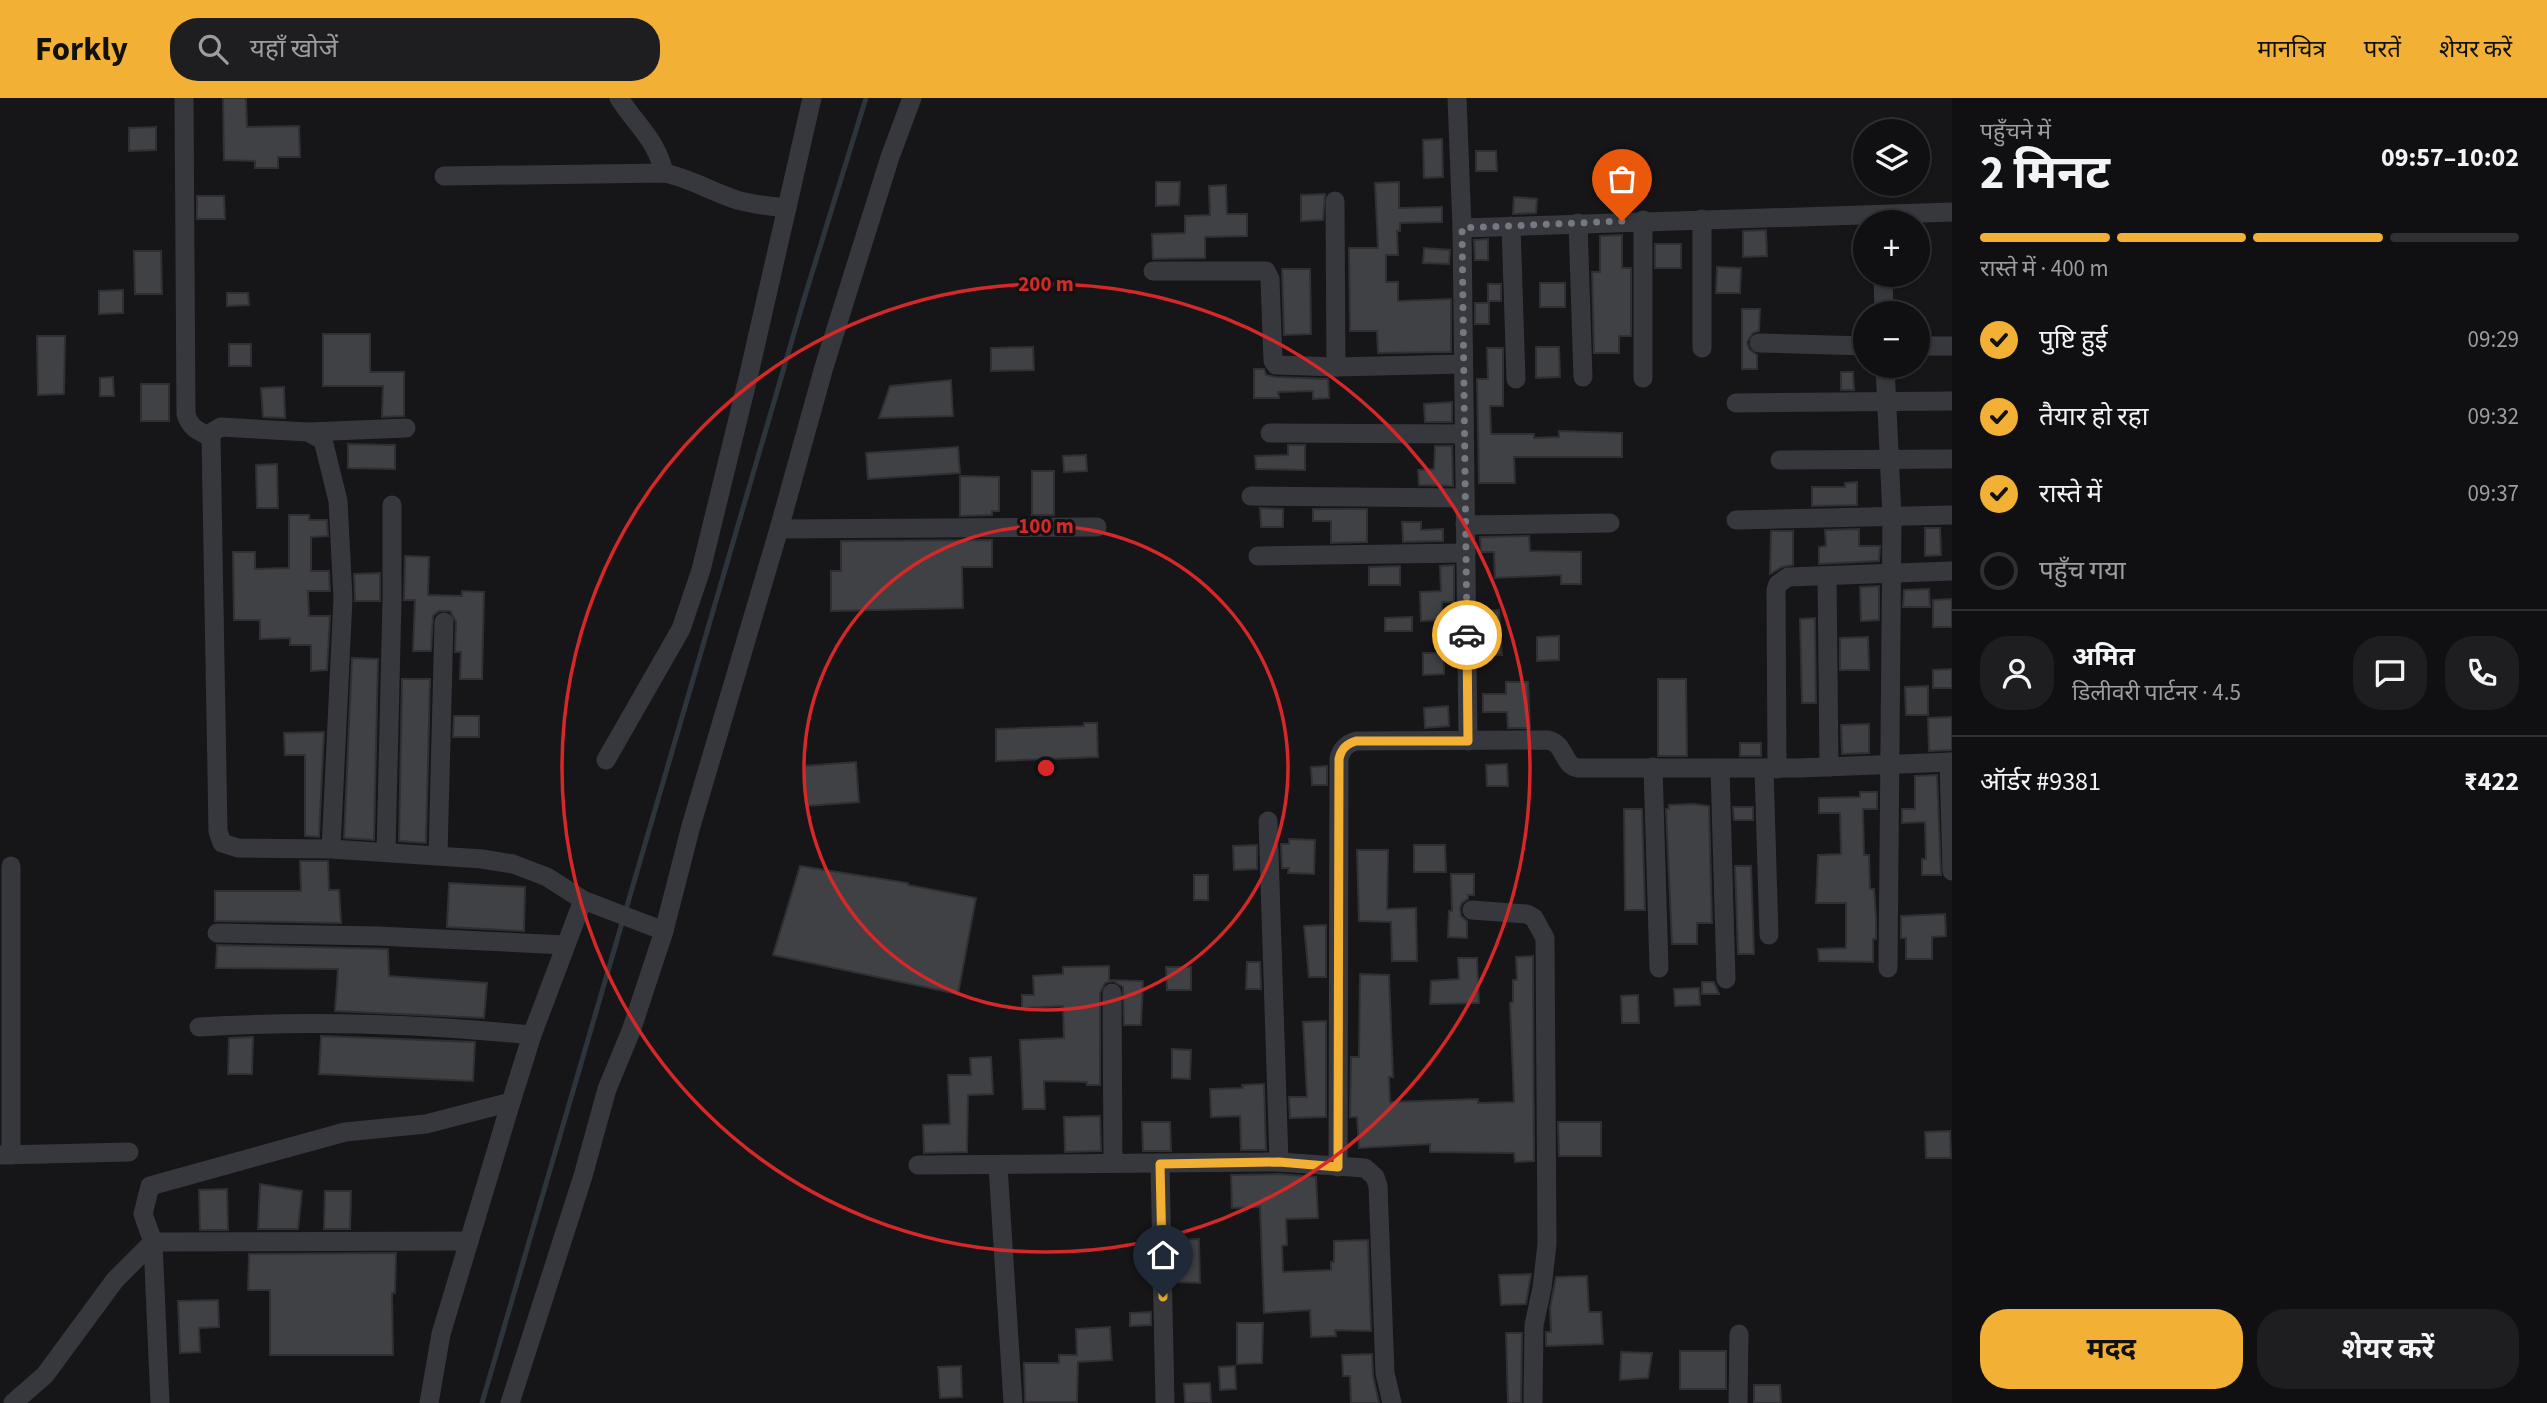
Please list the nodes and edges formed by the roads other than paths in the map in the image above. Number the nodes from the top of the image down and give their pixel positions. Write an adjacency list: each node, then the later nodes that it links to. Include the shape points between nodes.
1 (184, 98): 37 (street, via 186,414 195,430)
2 (620, 98): 6 (street, via 652,140)
3 (812, 98): 9 (street)
4 (912, 98): 50 (street, via 828,354)
5 (1457, 98): 17 (street)
6 (664, 173): 7 (street); 9 (street, via 735,199)
7 (444, 176)
8 (1335, 201): 25 (street)
9 (787, 208): 58 (street, via 701,570 681,628)
10 (1952, 212): 11 (street)
11 (1930, 214)
12 (1853, 218): 13 (street)
13 (1702, 219): 14 (street); 23 (street)
14 (1643, 220): 15 (street); 27 (street)
15 (1578, 223): 16 (street); 26 (street)
16 (1511, 226): 17 (street); 29 (street)
17 (1462, 228): 24 (street)
18 (1153, 271): 25 (street, via 1266,271 1273,361 1276,365)
19 (1759, 343): 21 (street)
20 (1952, 345): 22 (street)
21 (1853, 346)
22 (1930, 346)
23 (1702, 348)
24 (1463, 364): 25 (street); 36 (street)
25 (1336, 367)
26 (1583, 377)
27 (1643, 378)
28 (1885, 378): 31 (street)
29 (1516, 379)
30 (1952, 401): 31 (street)
31 (1886, 402): 32 (street); 40 (street)
32 (1736, 403)
33 (406, 428): 34 (street)
34 (308, 432): 37 (street, via 221,427); 66 (street, via 323,440 338,500 342,584)
35 (1270, 433): 36 (street)
36 (1464, 434): 42 (street)
37 (211, 438): 66 (street, via 220,841 238,848)
38 (1952, 459): 40 (street)
39 (1780, 460): 40 (street)
40 (1889, 460): 45 (street)
41 (1251, 496): 42 (street)
42 (1465, 498): 48 (street)
43 (392, 505): 67 (street)
44 (1952, 515): 45 (street)
45 (1892, 517): 46 (street); 54 (street)
46 (1736, 520)
47 (1610, 523): 48 (street)
48 (1465, 525): 51 (street)
49 (1097, 527): 50 (street)
50 (779, 529): 73 (street)
51 (1466, 553): 52 (street); 57 (street)
52 (1258, 556)
53 (1952, 571): 54 (street)
54 (1892, 574): 55 (street); 60 (street)
55 (1827, 576): 62 (street); 64 (street, via 1788,577 1776,590)
56 (444, 622): 68 (street)
57 (1468, 741): 61 (street, via 1554,742 1569,764 1578,768); 93 (street, via 1356,741 1340,751)
58 (607, 760)
59 (1950, 762): 60 (street); 70 (street)
60 (1889, 766): 62 (street); 78 (street)
61 (1653, 767): 63 (street); 77 (street)
62 (1829, 767): 64 (street)
63 (1720, 768): 64 (street); 79 (street)
64 (1770, 769): 75 (street)
65 (1268, 821): 88 (street)
66 (331, 849): 67 (street)
67 (386, 852): 68 (street)
68 (438, 855): 71 (street, via 513,864 547,877)
69 (11, 866): 80 (street)
70 (1952, 872)
71 (583, 900): 73 (street); 76 (street)
72 (1472, 910): 104 (street, via 1527,914 1545,938 1547,1244 1534,1325)
73 (664, 931): 100 (street, via 607,1089)
74 (217, 933): 76 (street)
75 (1769, 935)
76 (565, 945): 83 (street)
77 (1659, 968)
78 (1888, 968)
79 (1726, 979)
80 (6, 987): 84 (street)
81 (1112, 993): 89 (street)
82 (199, 1027): 83 (street, via 316,1023)
83 (532, 1035): 85 (street)
84 (6, 1044): 87 (street)
85 (511, 1102): 94 (street); 95 (street, via 426,1124 345,1132 150,1186 143,1213)
86 (129, 1152): 87 (street)
87 (6, 1155)
88 (1279, 1162): 90 (street); 93 (street)
89 (1113, 1163): 90 (street); 92 (street)
90 (1160, 1164): 102 (street)
91 (918, 1165): 92 (street)
92 (998, 1166): 101 (street)
93 (1338, 1167): 103 (street, via 1365,1168 1378,1186 1385,1373)
94 (469, 1241): 95 (street); 99 (street, via 441,1334)
95 (153, 1242): 97 (street, via 114,1280 45,1375); 98 (street)
96 (1739, 1334): 105 (street)
97 (13, 1403)
98 (160, 1403)
99 (429, 1403)
100 (510, 1403)
101 (1013, 1403)
102 (1165, 1403)
103 (1392, 1403)
104 (1533, 1403)
105 (1738, 1403)

